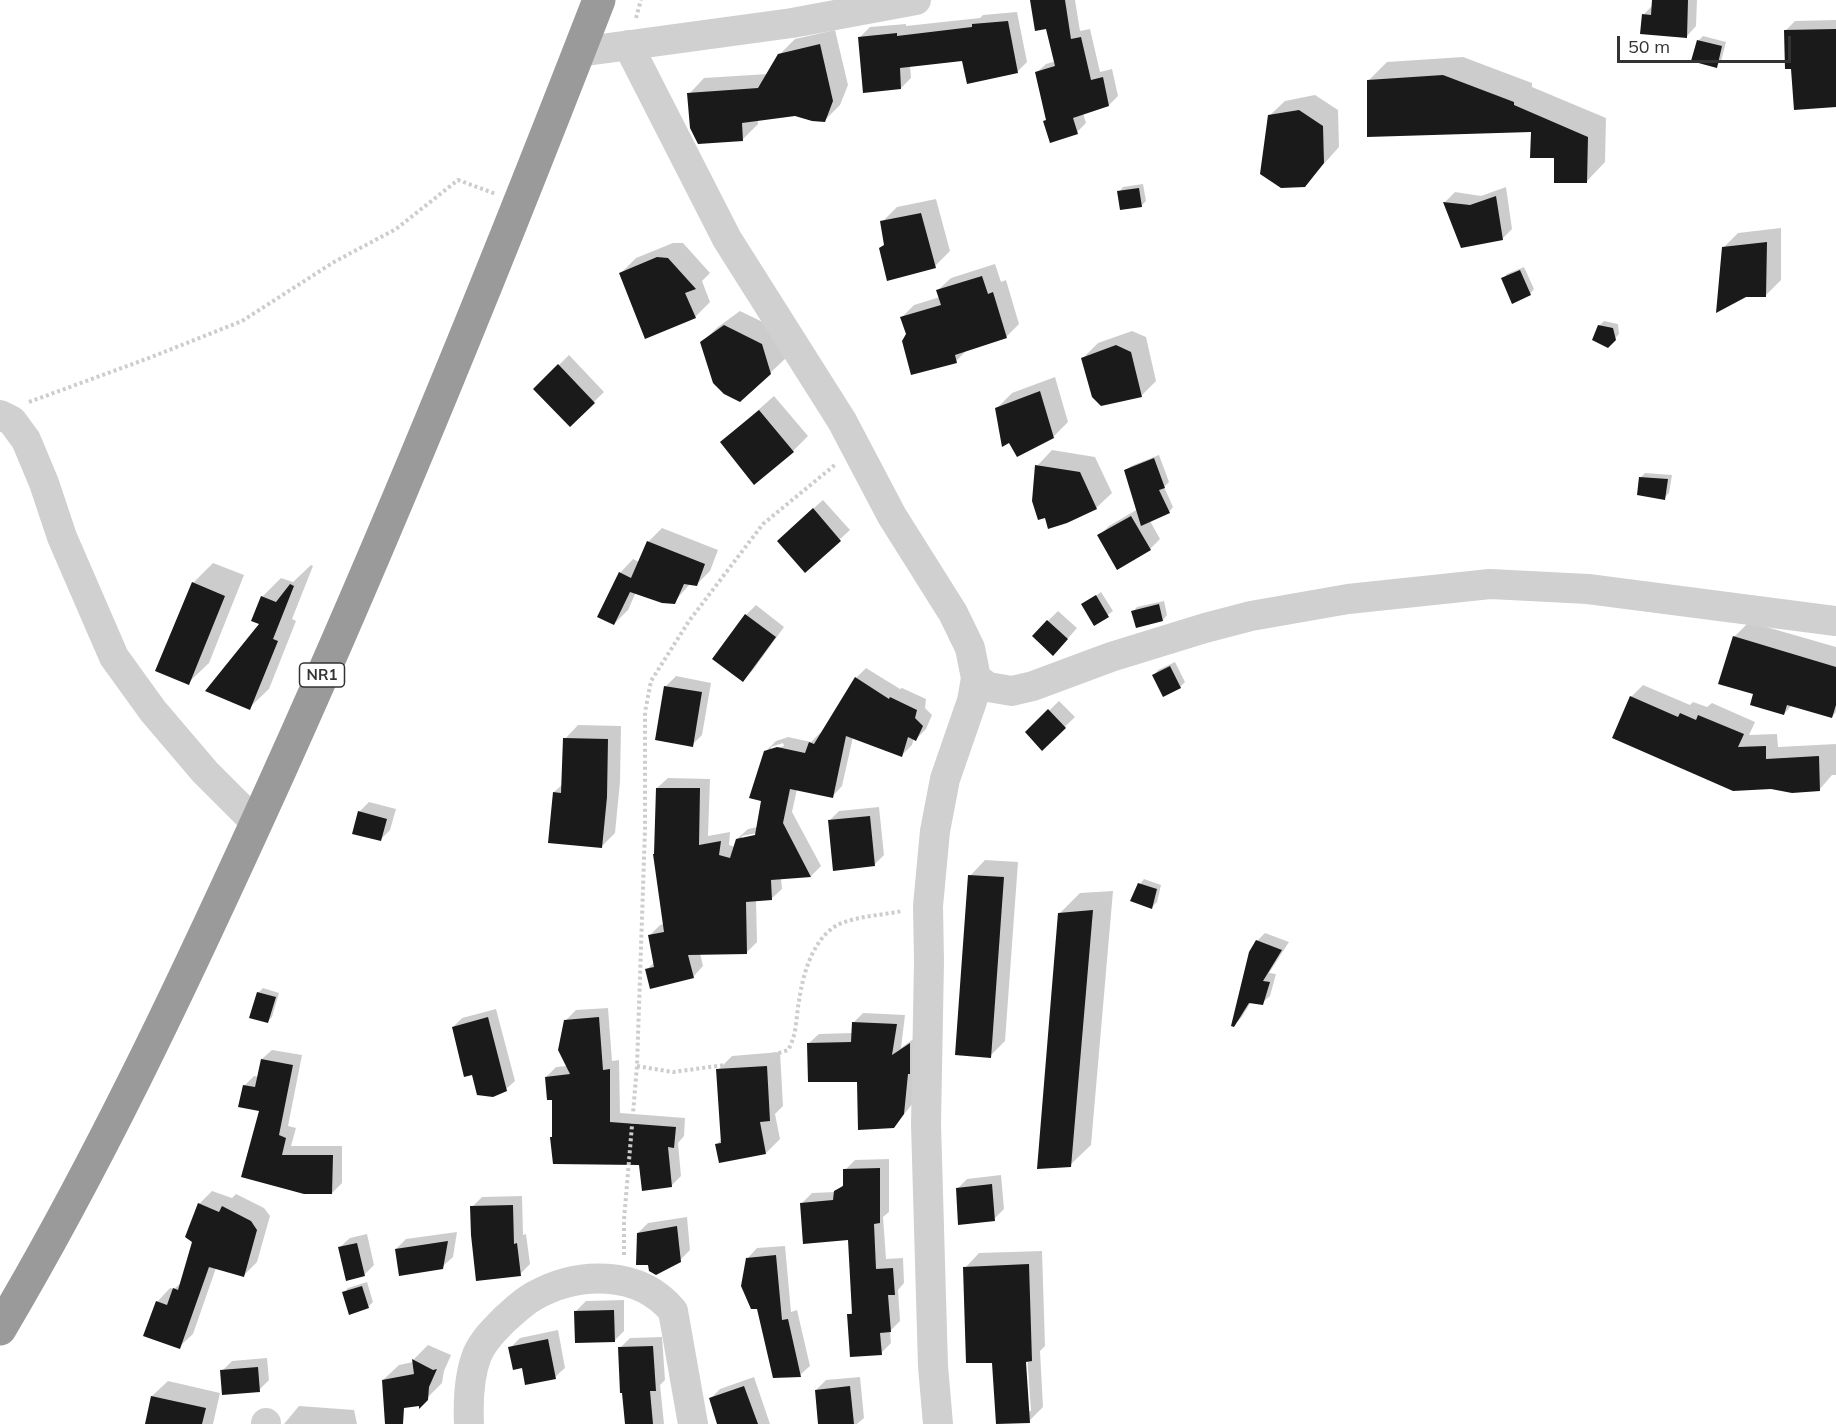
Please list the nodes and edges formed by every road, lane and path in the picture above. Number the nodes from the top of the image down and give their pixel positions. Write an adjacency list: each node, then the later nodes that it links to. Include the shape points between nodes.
1 (599, 0): 4 (highway, NR1)
2 (916, 0): 3 (street, via 792,23)
3 (628, 45): 4 (street); 7 (street, via 727,239)
4 (579, 52): 5 (highway, NR1)
5 (519, 201): 6 (path, via 458,180 396,229 334,262 242,321); 10 (highway, NR1, via 380,545)
6 (11, 410): 10 (street, via 12,421 26,440 62,537 114,657 205,772)
7 (856, 447): 9 (street, via 892,516 962,629); 12 (path, via 763,524 688,621 651,681 645,712)
8 (1836, 621): 9 (street, via 1588,589 1490,584 1348,599 1251,616 1011,691 988,687)
9 (976, 678): 11 (street, via 945,779 935,831)
10 (256, 823): 14 (highway, NR1, via 98,1152)
11 (928, 906): 12 (path, via 844,922 829,930 811,957 788,1050 754,1061 673,1072); 17 (street, via 927,1168)
12 (637, 1066): 13 (path)
13 (623, 1280): 15 (street, via 583,1278 533,1296 513,1312 489,1335 477,1354); 16 (street, via 662,1298 673,1311)
14 (0, 1329)
15 (469, 1424)
16 (693, 1424)
17 (938, 1424)

